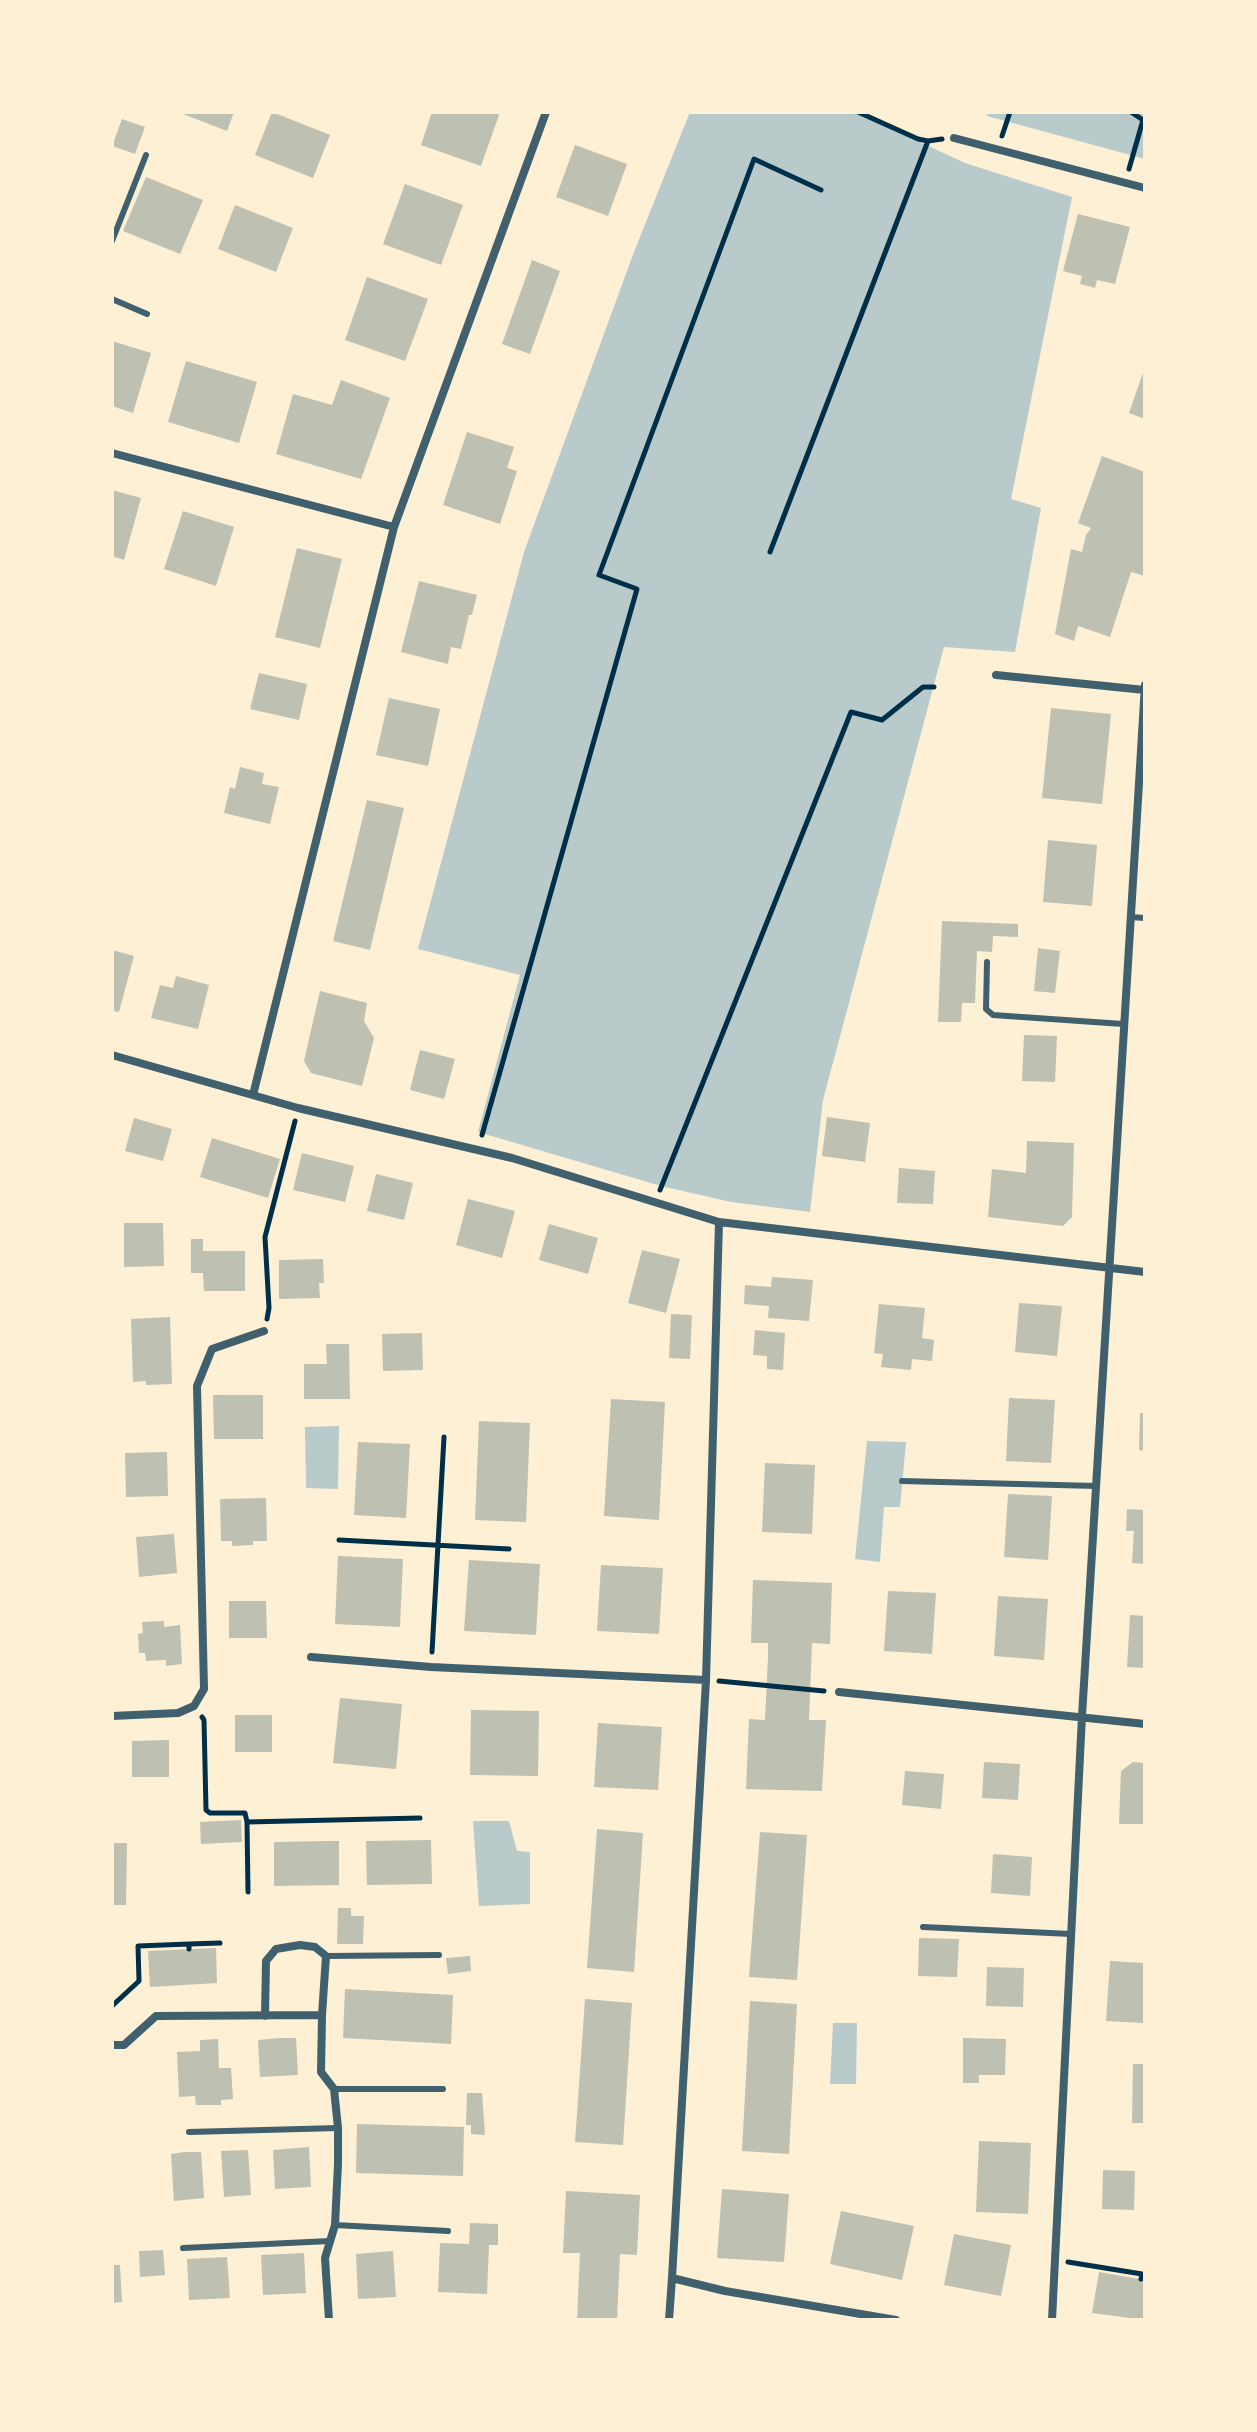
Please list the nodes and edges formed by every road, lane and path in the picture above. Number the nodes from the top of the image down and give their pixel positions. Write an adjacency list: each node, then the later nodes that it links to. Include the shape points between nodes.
1 (546, 112): 17 (street)
2 (858, 112): 7 (path)
3 (1010, 112): 8 (path)
4 (1131, 112): 5 (path)
5 (1144, 121): 10 (path)
6 (954, 138): 7 (path); 8 (street)
7 (928, 141): 18 (path)
8 (997, 149): 10 (street)
9 (146, 155): 13 (lane)
10 (1125, 182): 11 (street)
11 (1145, 188)
12 (821, 190): 29 (path, via 754,159 599,575 637,589)
13 (112, 241)
14 (112, 299): 15 (lane)
15 (147, 314)
16 (112, 453): 17 (street)
17 (394, 527): 27 (street)
18 (770, 552)
19 (996, 675): 21 (street)
20 (934, 687): 30 (path, via 923,687 882,720 851,712)
21 (1144, 688): 22 (street)
22 (1130, 917): 23 (lane); 25 (street)
23 (1145, 918)
24 (987, 962): 25 (lane, via 986,1009 993,1015)
25 (1123, 1024): 32 (street)
26 (112, 1055): 27 (street)
27 (253, 1095): 28 (street)
28 (298, 1108): 29 (street); 34 (path, via 265,1237 269,1308)
29 (478, 1150): 30 (street)
30 (657, 1203): 31 (street)
31 (719, 1222): 32 (street); 43 (street)
32 (1108, 1269): 33 (street); 37 (street)
33 (1145, 1272)
34 (264, 1331): 45 (street, via 212,1349 197,1386 204,1689)
35 (444, 1437): 39 (path)
36 (902, 1481): 37 (lane)
37 (1096, 1486): 47 (street)
38 (339, 1540): 39 (path)
39 (438, 1544): 40 (path); 42 (path)
40 (509, 1549)
41 (311, 1657): 42 (street)
42 (431, 1667): 43 (street)
43 (706, 1680): 44 (path); 70 (street)
44 (839, 1692): 47 (street)
45 (194, 1706): 46 (street, via 178,1713); 50 (path, via 204,1720 206,1810 245,1813)
46 (112, 1716)
47 (1082, 1716): 48 (street); 53 (street)
48 (1145, 1724)
49 (420, 1818): 50 (path)
50 (247, 1822): 51 (path)
51 (248, 1892)
52 (923, 1927): 53 (lane)
53 (1071, 1934): 69 (street)
54 (220, 1943): 57 (path, via 138,1946 139,1981)
55 (439, 1955): 56 (lane)
56 (326, 1956): 58 (street); 59 (street, via 315,1947 276,1949 266,1961)
57 (112, 2006)
58 (322, 2015): 59 (street); 61 (street, via 321,2072)
59 (265, 2016): 60 (street, via 156,2016 124,2045)
60 (112, 2045)
61 (334, 2089): 62 (lane); 63 (street)
62 (443, 2089)
63 (338, 2128): 64 (lane); 65 (street)
64 (189, 2132)
65 (335, 2225): 66 (lane); 67 (street)
66 (448, 2231)
67 (330, 2241): 68 (lane); 72 (street, via 325,2258)
68 (183, 2248)
69 (1055, 2260): 71 (path, via 1142,2274); 75 (street)
70 (672, 2278): 73 (street); 74 (street)
71 (1141, 2279)
72 (329, 2320)
73 (669, 2320)
74 (896, 2320)
75 (1052, 2320)

